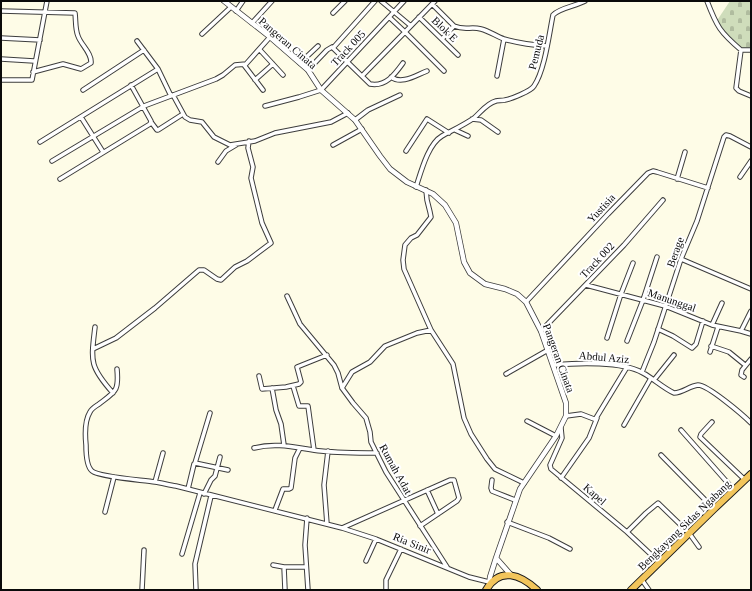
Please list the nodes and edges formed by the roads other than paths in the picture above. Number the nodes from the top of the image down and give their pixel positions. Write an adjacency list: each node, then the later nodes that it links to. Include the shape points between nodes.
1 (47, 1): 16 (street)
2 (225, 1): 13 (street, Pangeran Cinata)
3 (243, 1): 15 (street)
4 (272, 1): 21 (street)
5 (344, 1): 18 (street)
6 (375, 1): 34 (street)
7 (382, 1): 17 (street)
8 (404, 1): 17 (street, Track 005)
9 (585, 1): 12 (street, Pemuda)
10 (707, 1): 37 (street, via 719,30)
11 (433, 2): 20 (street); 23 (street)
12 (578, 3): 33 (street, Pemuda, via 554,14)
13 (231, 7): 15 (street, Pangeran Cinata); 25 (street)
14 (1, 11): 16 (street)
15 (236, 11): 21 (street, Pangeran Cinata)
16 (46, 12): 30 (street); 51 (street, via 75,13 76,31 91,62 82,69 63,64)
17 (394, 12): 19 (street, Track 005); 22 (street)
18 (333, 13)
19 (389, 17): 24 (street); 42 (street, Track 005)
20 (419, 17): 22 (street); 28 (street, Blok E)
21 (252, 23): 27 (street, Pangeran Cinata)
22 (412, 26): 24 (street)
23 (454, 26): 28 (street); 29 (street, via 481,29)
24 (405, 32): 50 (street); 53 (street)
25 (202, 34)
26 (1, 38): 30 (street)
27 (270, 38): 36 (street); 43 (street, Pangeran Cinata)
28 (442, 39): 39 (street, Blok E)
29 (504, 39): 33 (street); 54 (street)
30 (40, 40): 41 (street)
31 (138, 41): 35 (street)
32 (318, 46): 43 (street)
33 (547, 46): 70 (street, Pemuda, via 532,88 488,105)
34 (332, 47): 42 (street); 48 (street)
35 (144, 50): 47 (street); 59 (street)
36 (260, 50): 45 (street); 46 (street)
37 (741, 50): 38 (street); 64 (street, via 736,88)
38 (751, 50)
39 (458, 55)
40 (1, 59): 41 (street)
41 (34, 61): 51 (street)
42 (347, 62): 53 (street); 61 (street, Track 005)
43 (300, 63): 48 (street, Pangeran Cinata)
44 (403, 63): 55 (street)
45 (273, 64): 52 (street); 57 (street)
46 (244, 65): 57 (street); 62 (street, via 237,64 216,79)
47 (158, 69): 58 (street); 62 (street)
48 (308, 70): 61 (street, Pangeran Cinata)
49 (427, 71): 55 (street, via 400,81)
50 (444, 71)
51 (33, 72): 56 (street, via 33,78 30,80)
52 (283, 75)
53 (362, 76): 55 (street, via 373,85 385,82)
54 (497, 76)
55 (391, 77)
56 (1, 80)
57 (255, 80): 60 (street)
58 (131, 85): 65 (street); 69 (street)
59 (83, 90)
60 (263, 90)
61 (321, 90): 66 (street, Track 005); 67 (street, Pangeran Cinata)
62 (172, 95): 65 (street); 68 (street)
63 (400, 95): 71 (street, via 368,110)
64 (751, 96)
65 (144, 106): 72 (street); 77 (street)
66 (266, 106)
67 (348, 113): 71 (street, Pangeran Cinata); 79 (street, via 331,122)
68 (183, 114): 72 (street, via 158,130); 81 (street, via 187,119 202,122 218,140 227,144)
69 (81, 117): 77 (street); 80 (street)
70 (472, 119): 74 (street); 75 (street, via 481,120)
71 (355, 120): 73 (street, Pangeran Cinata)
72 (151, 122): 85 (street)
73 (362, 129): 82 (street); 93 (street, Pangeran Cinata, via 395,173)
74 (455, 130): 76 (street); 78 (street)
75 (498, 132)
76 (449, 133): 84 (street, via 427,119); 93 (street, via 441,136 433,145)
77 (93, 136): 85 (street); 87 (street)
78 (468, 136)
79 (249, 141): 81 (street); 121 (street, via 248,148 253,167 251,178 260,220 270,244 235,267 221,280 204,270 199,270 116,338)
80 (40, 142)
81 (237, 144): 89 (street, via 226,151)
82 (333, 145)
83 (751, 147): 94 (street, Berage, via 726,135)
84 (406, 151)
85 (103, 152): 91 (street)
86 (685, 152): 92 (street)
87 (52, 160)
88 (751, 161): 90 (street)
89 (218, 162)
90 (740, 177)
91 (60, 178)
92 (677, 179): 94 (street, Yustisia); 105 (street, Yustisia, via 653,171 646,175)
93 (416, 187): 95 (street, Pangeran Cinata)
94 (708, 188): 98 (street, Berage)
95 (426, 190): 105 (street, Pangeran Cinata, via 445,205 453,216 464,262 470,273 485,284 518,294); 114 (street, via 430,217 417,235 409,239 404,248 403,260 404,269)
96 (663, 200): 100 (street, Track 002)
97 (656, 257): 104 (street)
98 (681, 259): 101 (street); 107 (street, Berage)
99 (633, 263): 102 (street)
100 (586, 285): 102 (street, Manunggal); 115 (street, Track 002)
101 (751, 288)
102 (621, 294): 104 (street, Manunggal); 118 (street)
103 (287, 296): 124 (street, Rumah Adat, via 300,324)
104 (643, 300): 107 (street, Manunggal); 119 (street)
105 (526, 302): 115 (street, Pangeran Cinata)
106 (722, 303): 110 (street)
107 (666, 306): 109 (street, Manunggal); 113 (street, Berage)
108 (751, 311): 116 (street)
109 (703, 321): 110 (street, Manunggal); 113 (street, via 696,344 692,348)
110 (712, 325): 112 (street, Manunggal)
111 (95, 327): 121 (street)
112 (718, 327): 116 (street, Manunggal); 120 (street)
113 (658, 329): 131 (street, Berage)
114 (431, 330): 138 (street, via 385,346 370,362 351,373); 168 (street, via 453,364 464,418 471,434 495,469)
115 (541, 331): 122 (street, Pangeran Cinata)
116 (741, 331): 117 (street, Manunggal)
117 (751, 334)
118 (607, 338)
119 (627, 341)
120 (711, 346): 123 (street); 128 (street, via 729,352)
121 (93, 349): 139 (street, via 94,366 102,381)
122 (548, 350): 127 (street, Pangeran Cinata); 132 (street)
123 (710, 352)
124 (327, 355): 136 (street, via 297,367 301,382); 138 (street, Rumah Adat, via 337,370)
125 (674, 355): 135 (street)
126 (751, 359): 128 (street)
127 (554, 365): 129 (street, Abdul Aziz, via 582,363); 141 (street, Pangeran Cinata, via 566,403)
128 (745, 365): 134 (street, via 741,374)
129 (628, 367): 131 (street, Abdul Aziz); 142 (street)
130 (117, 369): 139 (street, via 118,386)
131 (642, 372): 135 (street, Abdul Aziz)
132 (506, 374)
133 (259, 376): 137 (street, via 261,388)
134 (744, 377)
135 (653, 379): 145 (street, Abdul Aziz, via 674,393 702,386); 146 (street)
136 (293, 386): 137 (street); 153 (street, via 299,406 308,406)
137 (272, 388): 150 (street)
138 (342, 388): 156 (street, Rumah Adat, via 366,418 371,442)
139 (113, 393): 163 (street, Ria Sinir, via 89,413 85,438 91,469 96,473)
140 (210, 413): 159 (street)
141 (566, 416): 142 (street, via 581,414 595,419); 147 (street, Pangeran Cinata)
142 (598, 417): 164 (street, via 589,438)
143 (527, 421): 149 (street)
144 (712, 422): 166 (street, via 700,436)
145 (751, 423)
146 (624, 425)
147 (561, 428): 149 (street, Pangeran Cinata); 164 (street, Kapel, via 562,438 550,467)
148 (681, 430): 171 (street)
149 (556, 436): 168 (street, Pangeran Cinata)
150 (284, 445): 151 (street); 152 (street)
151 (254, 448)
152 (300, 448): 153 (street); 177 (street, via 291,488 283,489)
153 (314, 450): 154 (street)
154 (328, 451): 156 (street); 182 (street, via 324,485)
155 (163, 453): 167 (street)
156 (377, 453): 174 (street, Rumah Adat)
157 (661, 455): 176 (street)
158 (220, 457): 160 (street)
159 (195, 463): 160 (street); 169 (street)
160 (218, 468): 161 (street); 172 (street)
161 (228, 470)
162 (751, 474): 166 (highway, Bengkayang Sidas Ngabang)
163 (114, 477): 167 (street, Ria Sinir); 178 (street)
164 (561, 478): 185 (street, Kapel)
165 (492, 480): 175 (street, via 492,491)
166 (745, 480): 171 (highway, Bengkayang Sidas Ngabang)
167 (155, 482): 169 (street, Ria Sinir)
168 (524, 483): 175 (street, Pangeran Cinata)
169 (188, 489): 172 (street, Ria Sinir)
170 (427, 490): 174 (street); 179 (street); 179 (street, via 454,480 456,482 458,498)
171 (734, 490): 176 (highway, Bengkayang Sidas Ngabang)
172 (202, 493): 173 (street, Ria Sinir); 192 (street)
173 (210, 496): 177 (street, Ria Sinir); 204 (street, via 195,564)
174 (403, 500): 183 (street, Rumah Adat); 184 (street)
175 (515, 500): 181 (street, Pangeran Cinata)
176 (714, 508): 186 (highway, Bengkayang Sidas Ngabang)
177 (275, 510): 180 (street, Ria Sinir)
178 (105, 512)
179 (438, 514): 183 (street)
180 (307, 518): 182 (street, Ria Sinir); 198 (street)
181 (508, 522): 190 (street, via 550,538); 193 (street, Pangeran Cinata)
182 (327, 524): 184 (street, Ria Sinir)
183 (420, 526): 199 (street, Rumah Adat)
184 (342, 528): 187 (street, Ria Sinir)
185 (627, 532): 186 (street, via 657,503); 195 (street, Kapel)
186 (689, 533): 188 (street); 195 (highway, Bengkayang Sidas Ngabang)
187 (376, 539): 189 (street, Ria Sinir); 194 (street)
188 (699, 547)
189 (401, 549): 199 (street, Ria Sinir); 207 (street, via 386,580)
190 (570, 549)
191 (144, 550): 203 (street)
192 (182, 554)
193 (496, 558): 200 (street); 202 (street, Pangeran Cinata)
194 (366, 561)
195 (659, 562): 201 (highway, Bengkayang Sidas Ngabang)
196 (273, 565): 197 (street)
197 (284, 567): 198 (street); 205 (street)
198 (306, 567): 206 (street)
199 (448, 568): 202 (street, Ria Sinir)
200 (511, 575): 202 (highway, via 501,577); 208 (highway, via 524,579)
201 (642, 580): 209 (highway, Bengkayang Sidas Ngabang); 210 (street)
202 (488, 585)
203 (142, 590)
204 (196, 590)
205 (286, 590)
206 (308, 590)
207 (386, 590)
208 (537, 590)
209 (631, 590)
210 (649, 590)

